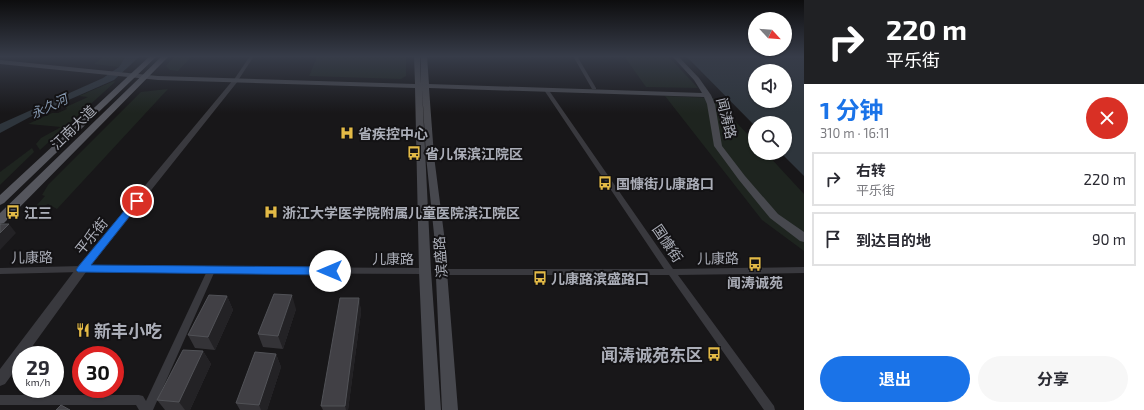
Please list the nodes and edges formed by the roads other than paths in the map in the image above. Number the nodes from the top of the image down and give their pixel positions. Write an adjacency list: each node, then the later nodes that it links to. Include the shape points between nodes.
1 (126, 75): 14 (main road, 江南大道)
2 (138, 75): 8 (main road)
3 (239, 75): 9 (street, 平乐街)
4 (420, 75): 10 (main road, 滨盛路)
5 (423, 75): 10 (main road, 滨盛路)
6 (586, 75): 11 (street)
7 (693, 75): 13 (main road, 闻涛路)
8 (146, 76): 9 (main road); 15 (main road, 江南大道)
9 (236, 79): 10 (main road); 17 (street, 平乐街)
10 (422, 84): 11 (main road); 12 (main road); 21 (main road, 滨盛路); 22 (main road, 滨盛路)
11 (594, 88): 13 (main road)
12 (546, 90): 13 (main road); 23 (street, 国慷街)
13 (706, 92): 16 (main road, 闻涛路, via 711,104 718,146 774,216)
14 (0, 201)
15 (0, 220)
16 (804, 238)
17 (82, 270): 19 (street, 儿康路); 20 (street, 儿康路); 24 (street, 平乐街)
18 (804, 270): 23 (street, 儿康路)
19 (0, 271)
20 (211, 271): 21 (street, 儿康路); 26 (street)
21 (425, 271): 27 (main road, 滨盛路)
22 (441, 272): 23 (street, 儿康路); 28 (main road, 滨盛路)
23 (671, 272): 29 (street, 国慷街)
24 (0, 380)
25 (0, 400): 26 (street, via 139,400)
26 (146, 410)
27 (433, 410)
28 (450, 410)
29 (770, 410)

